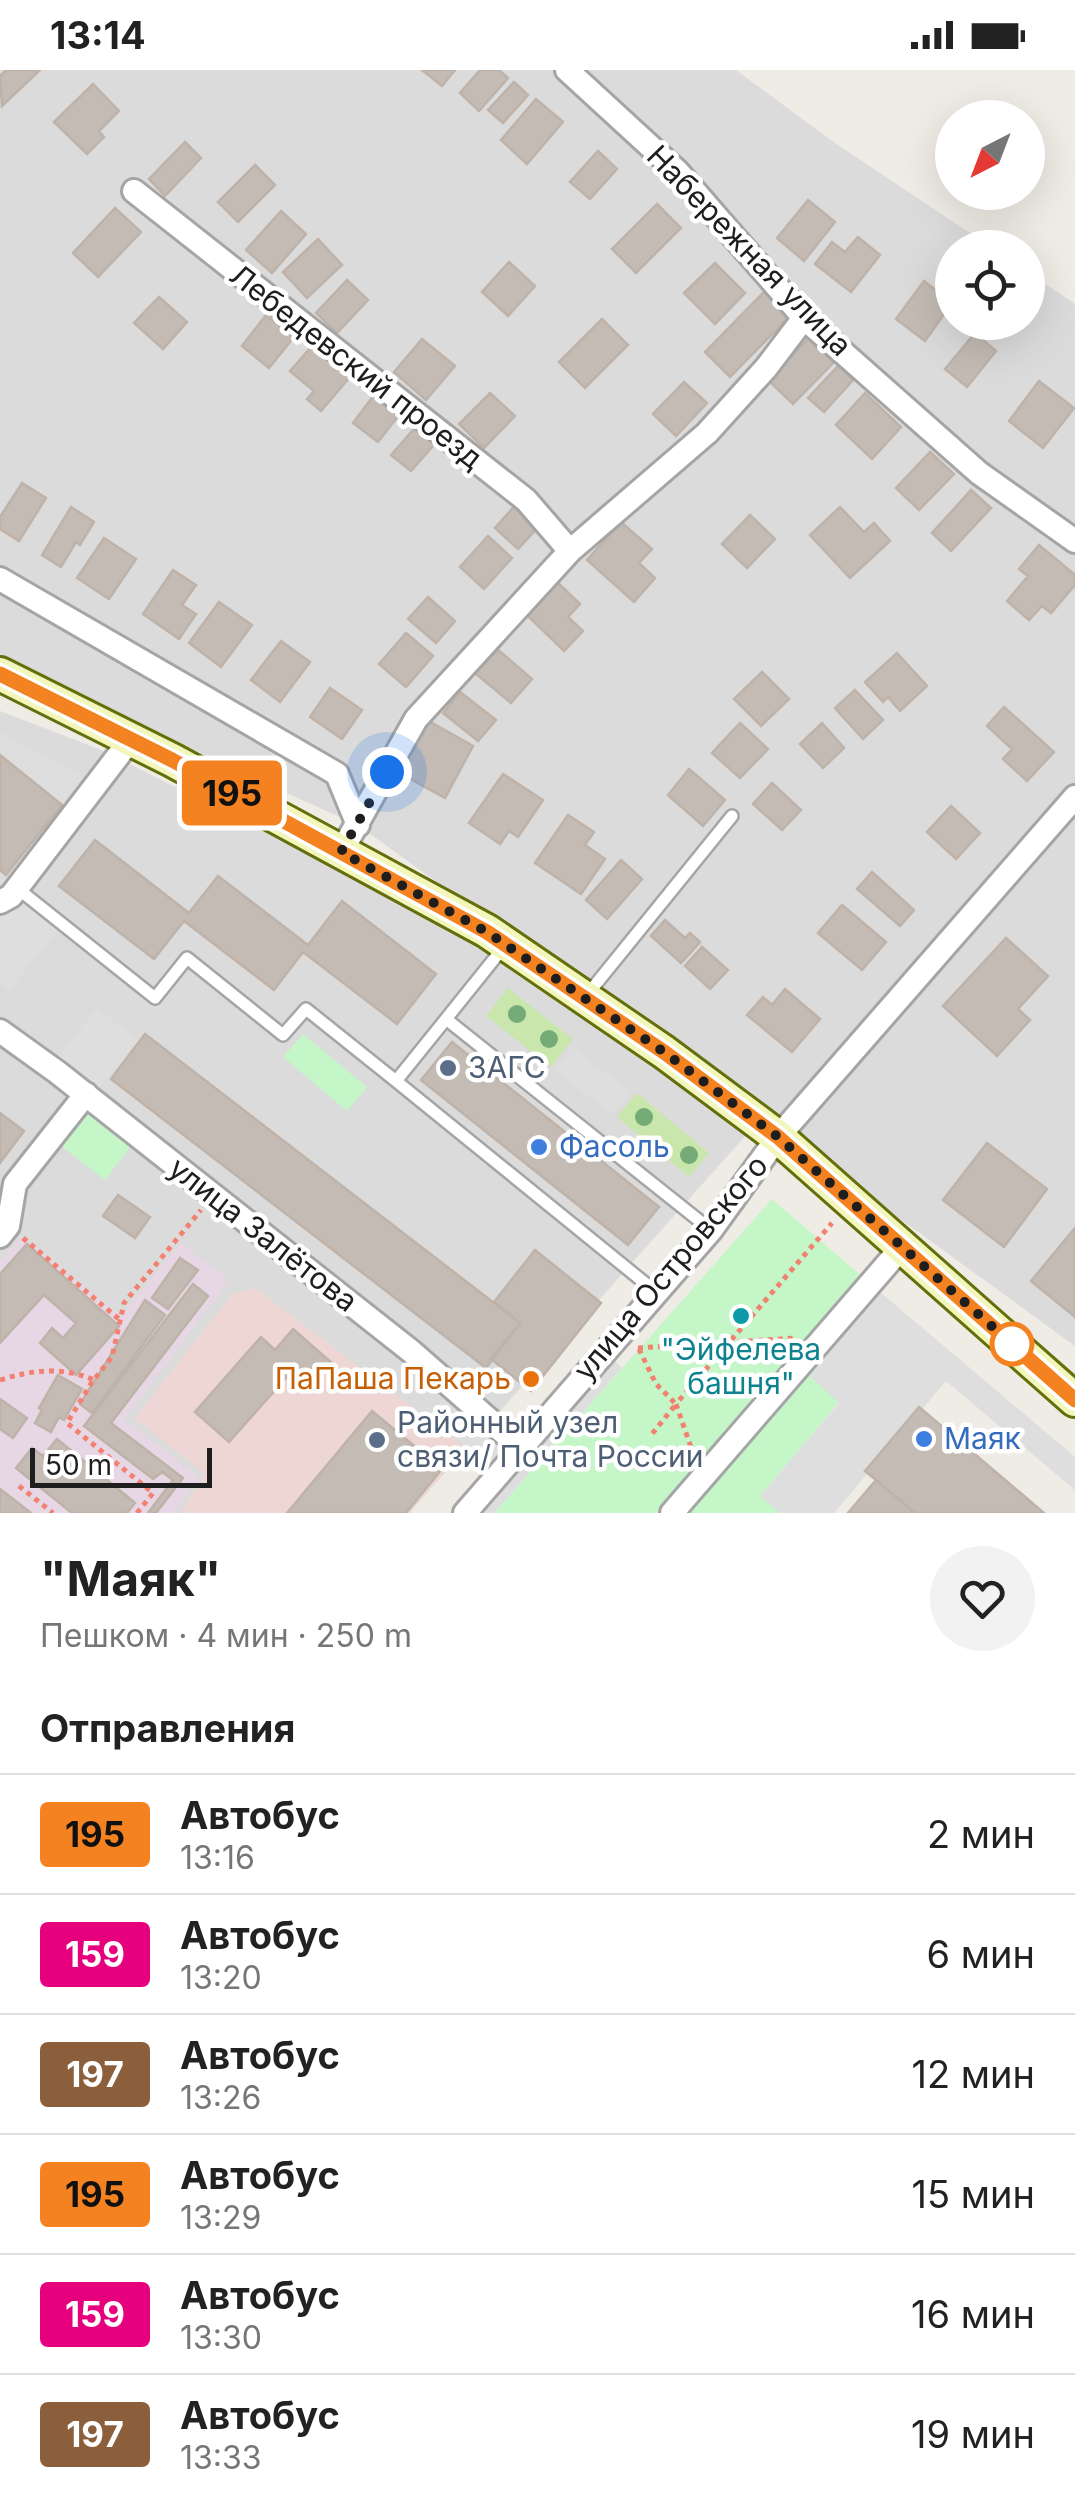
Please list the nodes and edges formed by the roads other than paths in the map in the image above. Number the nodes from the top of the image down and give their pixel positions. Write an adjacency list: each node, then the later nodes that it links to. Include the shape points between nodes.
1 (567, 70): 3 (street, Набережная улица, via 677,171)
2 (134, 191): 5 (street, Лебедевский проезд, via 526,500)
3 (804, 318): 4 (street, Набережная улица, via 978,472); 5 (street, via 707,433)
4 (1075, 541)
5 (570, 551): 11 (street, via 416,718)
6 (0, 579): 11 (street, via 337,774)
7 (0, 674): 8 (main road)
8 (130, 740): 11 (main road); 12 (street)
9 (1075, 798): 19 (street, улица Островского)
10 (732, 816): 14 (lane)
11 (350, 839): 13 (main road)
12 (8, 895): 17 (lane, via 155,998 187,958 283,1035 306,1009)
13 (506, 944): 14 (main road); 15 (lane)
14 (584, 998): 19 (main road)
15 (446, 1019): 17 (lane); 20 (lane)
16 (0, 1031): 18 (street, улица Залётова)
17 (396, 1080): 23 (lane)
18 (86, 1094): 21 (street, via 15,1184); 25 (street, улица Залётова)
19 (778, 1137): 20 (street, улица Островского); 22 (main road)
20 (710, 1230): 23 (street, улица Островского)
21 (4, 1231)
22 (902, 1247): 24 (main road); 27 (street)
23 (656, 1292): 25 (street, улица Островского)
24 (1075, 1400)
25 (520, 1446): 26 (street, улица Островского)
26 (465, 1513)
27 (672, 1513)

